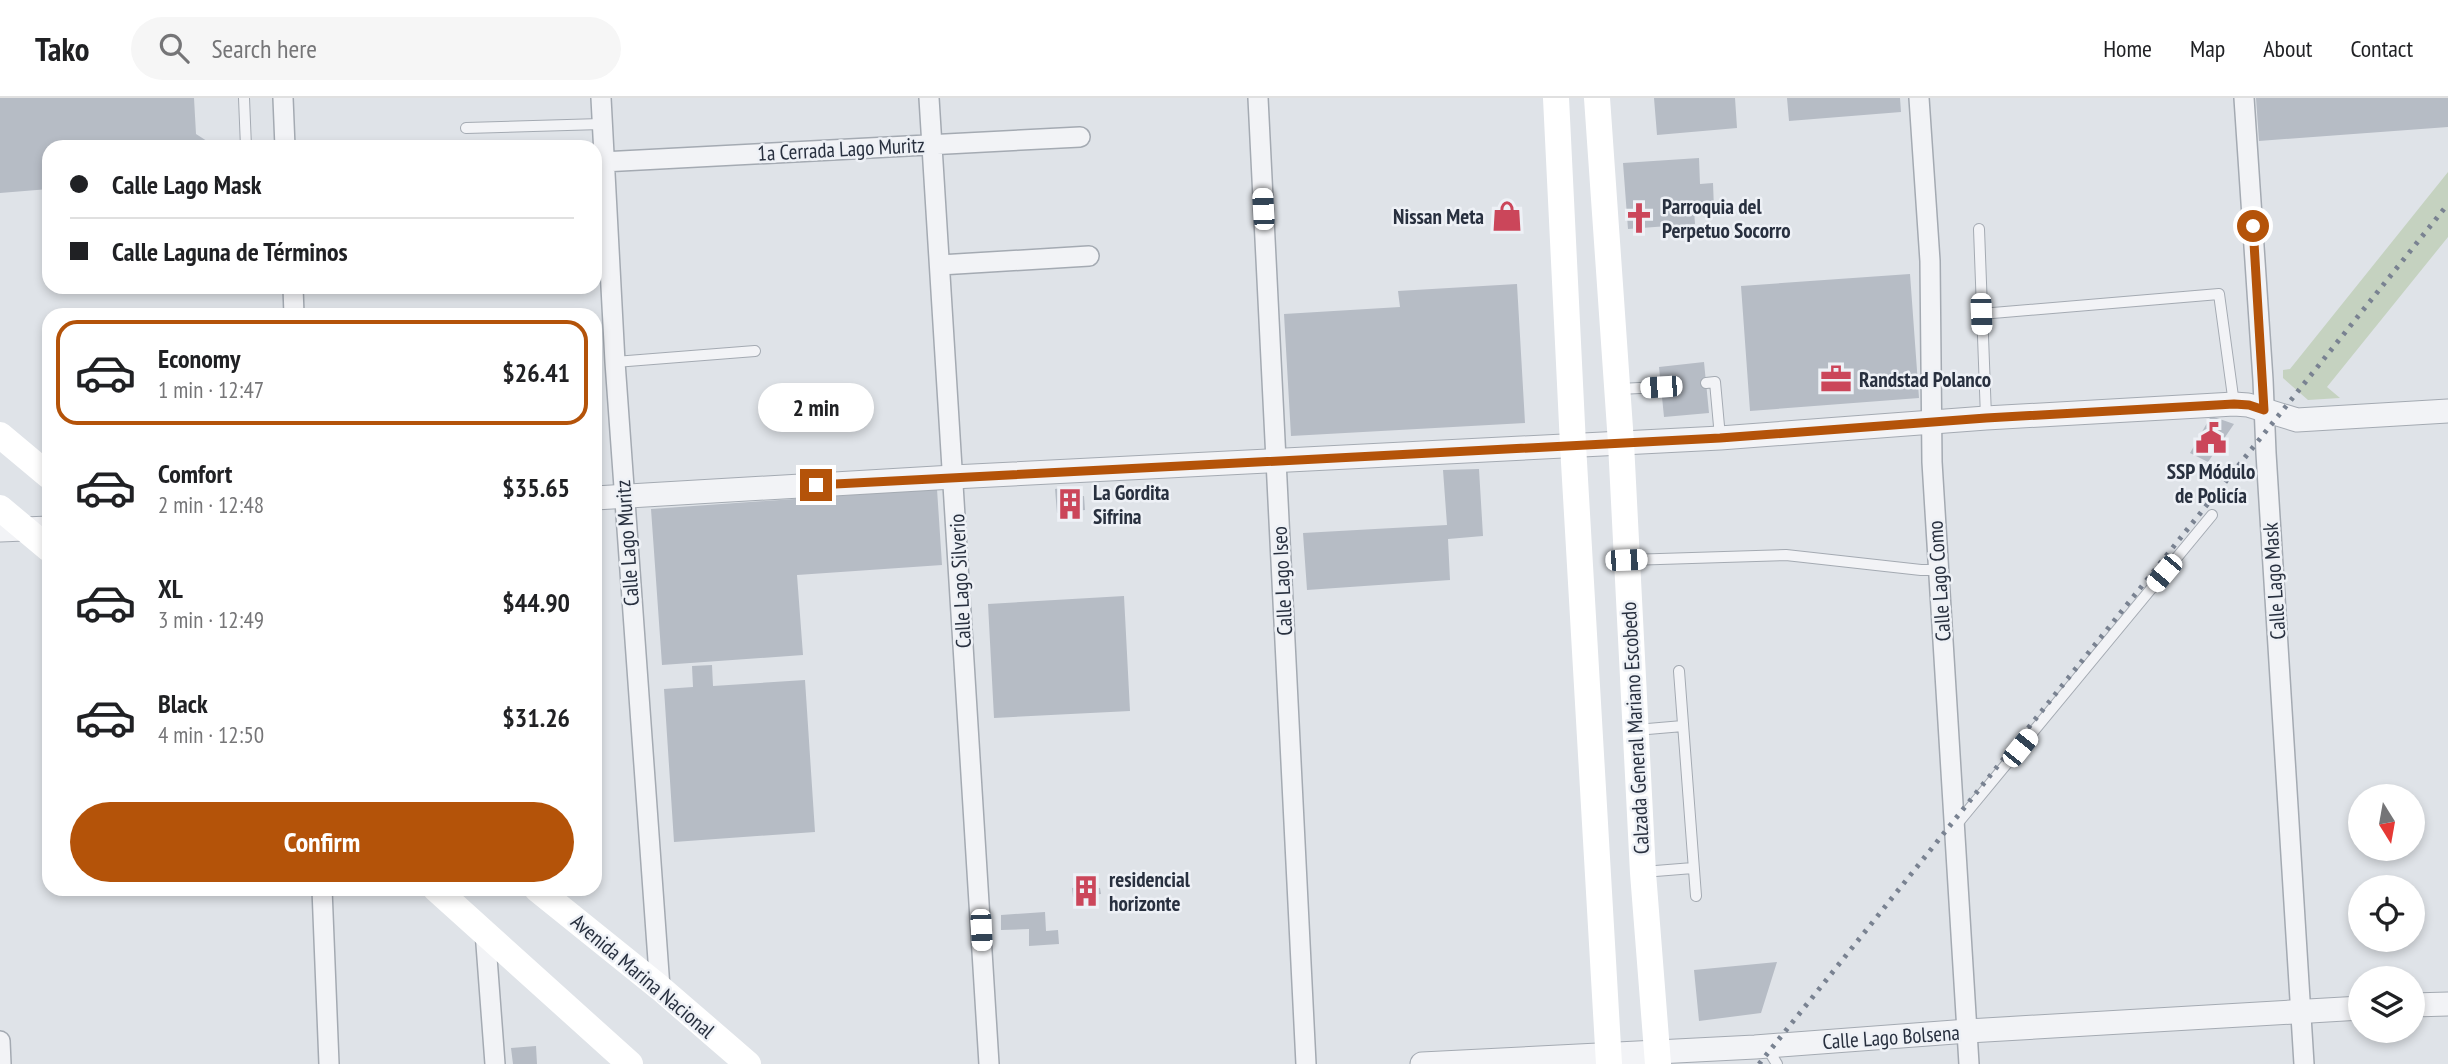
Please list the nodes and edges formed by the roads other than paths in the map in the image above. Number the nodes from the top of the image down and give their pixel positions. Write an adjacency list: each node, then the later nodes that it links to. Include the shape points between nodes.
1 (244, 98): 13 (lane)
2 (282, 98): 14 (street)
3 (601, 98): 10 (street, Calle Lago Muritz)
4 (929, 98): 16 (street, Calle Lago Silverio)
5 (1258, 98): 37 (street, Calle Lago Iseo)
6 (1556, 98): 36 (main road, Calzada General Mariano Escobedo)
7 (1597, 98): 27 (main road, Calzada General Mariano Escobedo)
8 (1919, 98): 32 (street, Calle Lago Como, via 1930,261)
9 (2244, 98): 29 (street, Calle Lago Mask)
10 (601, 124): 11 (lane); 15 (street, Calle Lago Muritz)
11 (466, 128)
12 (1080, 137): 16 (street, 1a Cerrada Lago Muritz)
13 (246, 140)
14 (285, 140)
15 (601, 140)
16 (932, 144): 17 (street, 1a Cerrada Lago Muritz); 21 (street, Calle Lago Silverio)
17 (602, 162)
18 (1979, 229): 22 (lane)
19 (602, 248): 24 (street, Calle Lago Muritz)
20 (1089, 256): 21 (street)
21 (940, 265): 39 (street, Calle Lago Silverio)
22 (1981, 314): 28 (lane, via 2219,294); 31 (lane)
23 (755, 351): 24 (lane)
24 (615, 362): 40 (street, Calle Lago Muritz)
25 (1706, 383): 34 (lane, via 1715,382)
26 (1661, 387): 27 (lane)
27 (1617, 390): 35 (main road, Calzada General Mariano Escobedo)
28 (2234, 404): 29 (street); 31 (street)
29 (2264, 410): 30 (street, via 2297,420); 63 (street, Calle Lago Mask)
30 (2448, 411)
31 (1986, 418): 32 (street)
32 (1930, 422): 34 (street); 47 (street, Calle Lago Como)
33 (0, 435): 38 (main road)
34 (1720, 438): 35 (street)
35 (1621, 443): 36 (street); 46 (main road, Calzada General Mariano Escobedo)
36 (1573, 445): 37 (street); 68 (main road, Calzada General Mariano Escobedo)
37 (1276, 460): 39 (street); 75 (street, Calle Lago Iseo)
38 (42, 470)
39 (953, 477): 40 (street); 74 (street, Calle Lago Silverio)
40 (624, 497): 41 (street); 59 (street, Calle Lago Muritz)
41 (602, 498)
42 (0, 508): 44 (main road)
43 (2212, 515): 51 (lane)
44 (38, 529): 45 (street)
45 (0, 530)
46 (1626, 560): 47 (lane, via 1786,555); 50 (main road, Calzada General Mariano Escobedo)
47 (1938, 570): 51 (street, Calle Lago Como)
48 (1679, 671): 49 (lane)
49 (1683, 726): 50 (lane); 52 (lane)
50 (1635, 730): 53 (main road, Calzada General Mariano Escobedo)
51 (1954, 827): 64 (street, Calle Lago Como)
52 (1693, 868): 53 (lane); 57 (lane)
53 (1643, 873): 67 (main road, Calzada General Mariano Escobedo)
54 (322, 896): 70 (street)
55 (444, 896): 58 (main road)
56 (546, 896): 59 (main road, Avenida Marina Nacional)
57 (1696, 896)
58 (485, 931): 71 (street); 72 (main road)
59 (660, 988): 73 (main road, Avenida Marina Nacional)
60 (2448, 1004): 61 (street)
61 (2425, 1005)
62 (2348, 1009): 63 (street, Calle Lago Bolsena)
63 (2301, 1012): 64 (street, Calle Lago Bolsena); 79 (street, Calle Lago Mask)
64 (1968, 1031): 66 (street, Calle Lago Bolsena); 78 (street, Calle Lago Como)
65 (0, 1041): 69 (street)
66 (1755, 1046): 67 (street, Calle Lago Bolsena); 77 (lane, via 1769,1051)
67 (1658, 1058): 68 (street, Calle Lago Bolsena)
68 (1609, 1059): 76 (street, Calle Lago Bolsena)
69 (1, 1064)
70 (329, 1064)
71 (495, 1064)
72 (630, 1064)
73 (748, 1064)
74 (989, 1064)
75 (1306, 1064)
76 (1422, 1064)
77 (1777, 1064)
78 (1969, 1064)
79 (2304, 1064)

